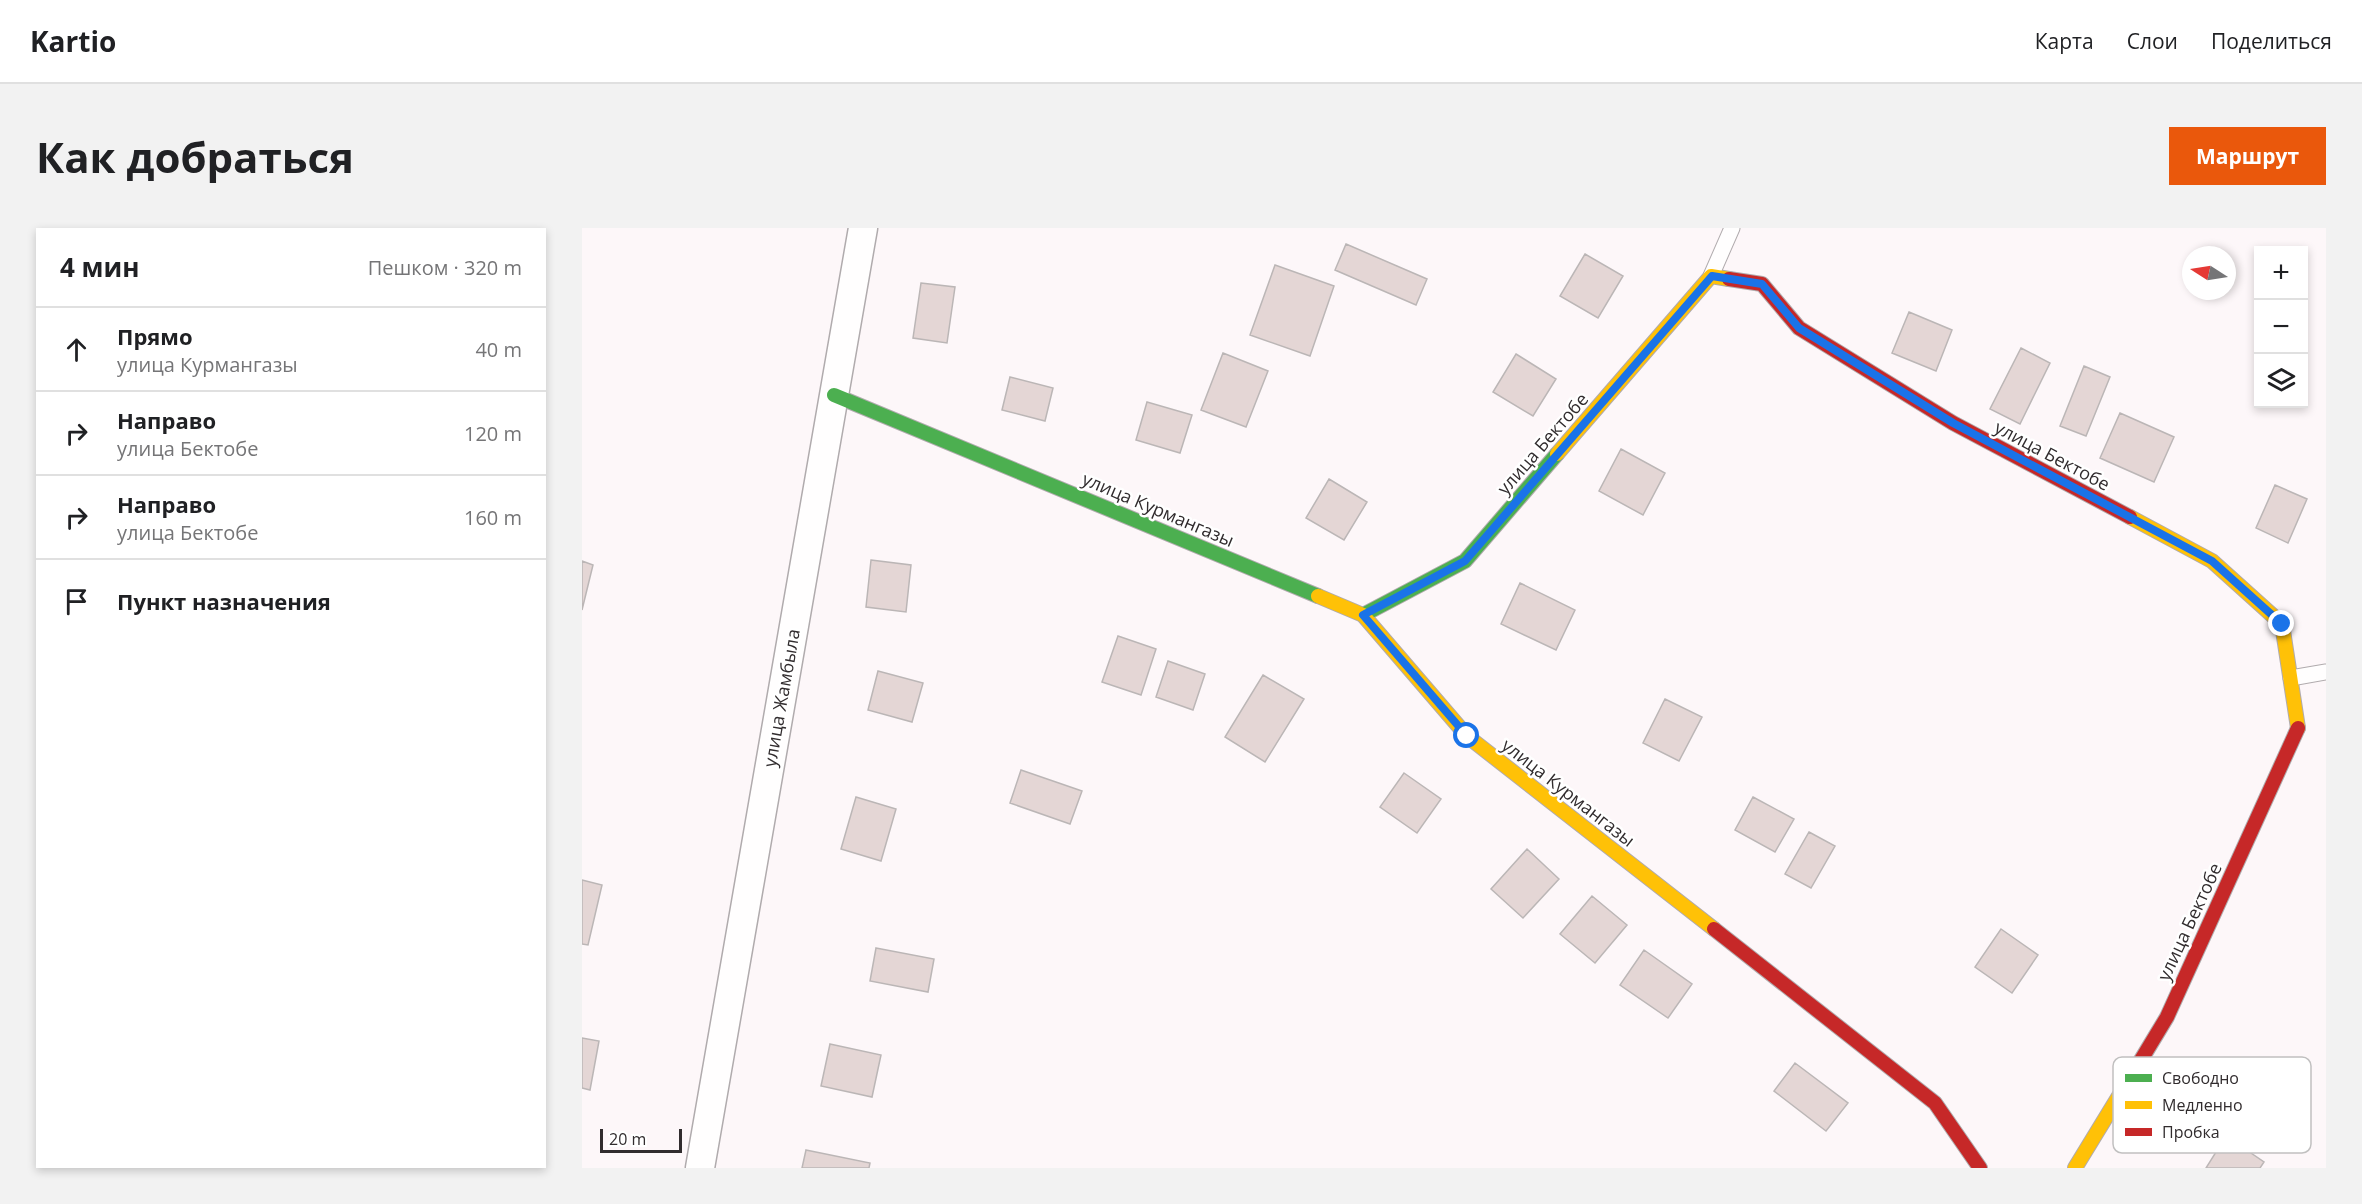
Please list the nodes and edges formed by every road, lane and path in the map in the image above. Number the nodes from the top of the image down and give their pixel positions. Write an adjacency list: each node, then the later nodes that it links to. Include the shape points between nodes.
1 (863, 228): 4 (street, улица Жамбыла)
2 (1732, 228): 3 (lane)
3 (1712, 276): 5 (street, улица Бектобе, via 1465,561); 7 (street, улица Бектобе, via 1762,284 1799,328 1943,417 2212,561 2282,624)
4 (834, 395): 5 (street, улица Курмангазы); 10 (street, улица Жамбыла)
5 (1363, 615): 11 (street, улица Курмангазы, via 1467,736 1935,1103)
6 (2326, 672): 7 (lane)
7 (2291, 678): 8 (street, улица Бектобе, via 2299,726 2167,1017)
8 (2142, 1057)
9 (2113, 1105): 12 (street, улица Бектобе)
10 (700, 1168)
11 (1980, 1168)
12 (2074, 1168)

